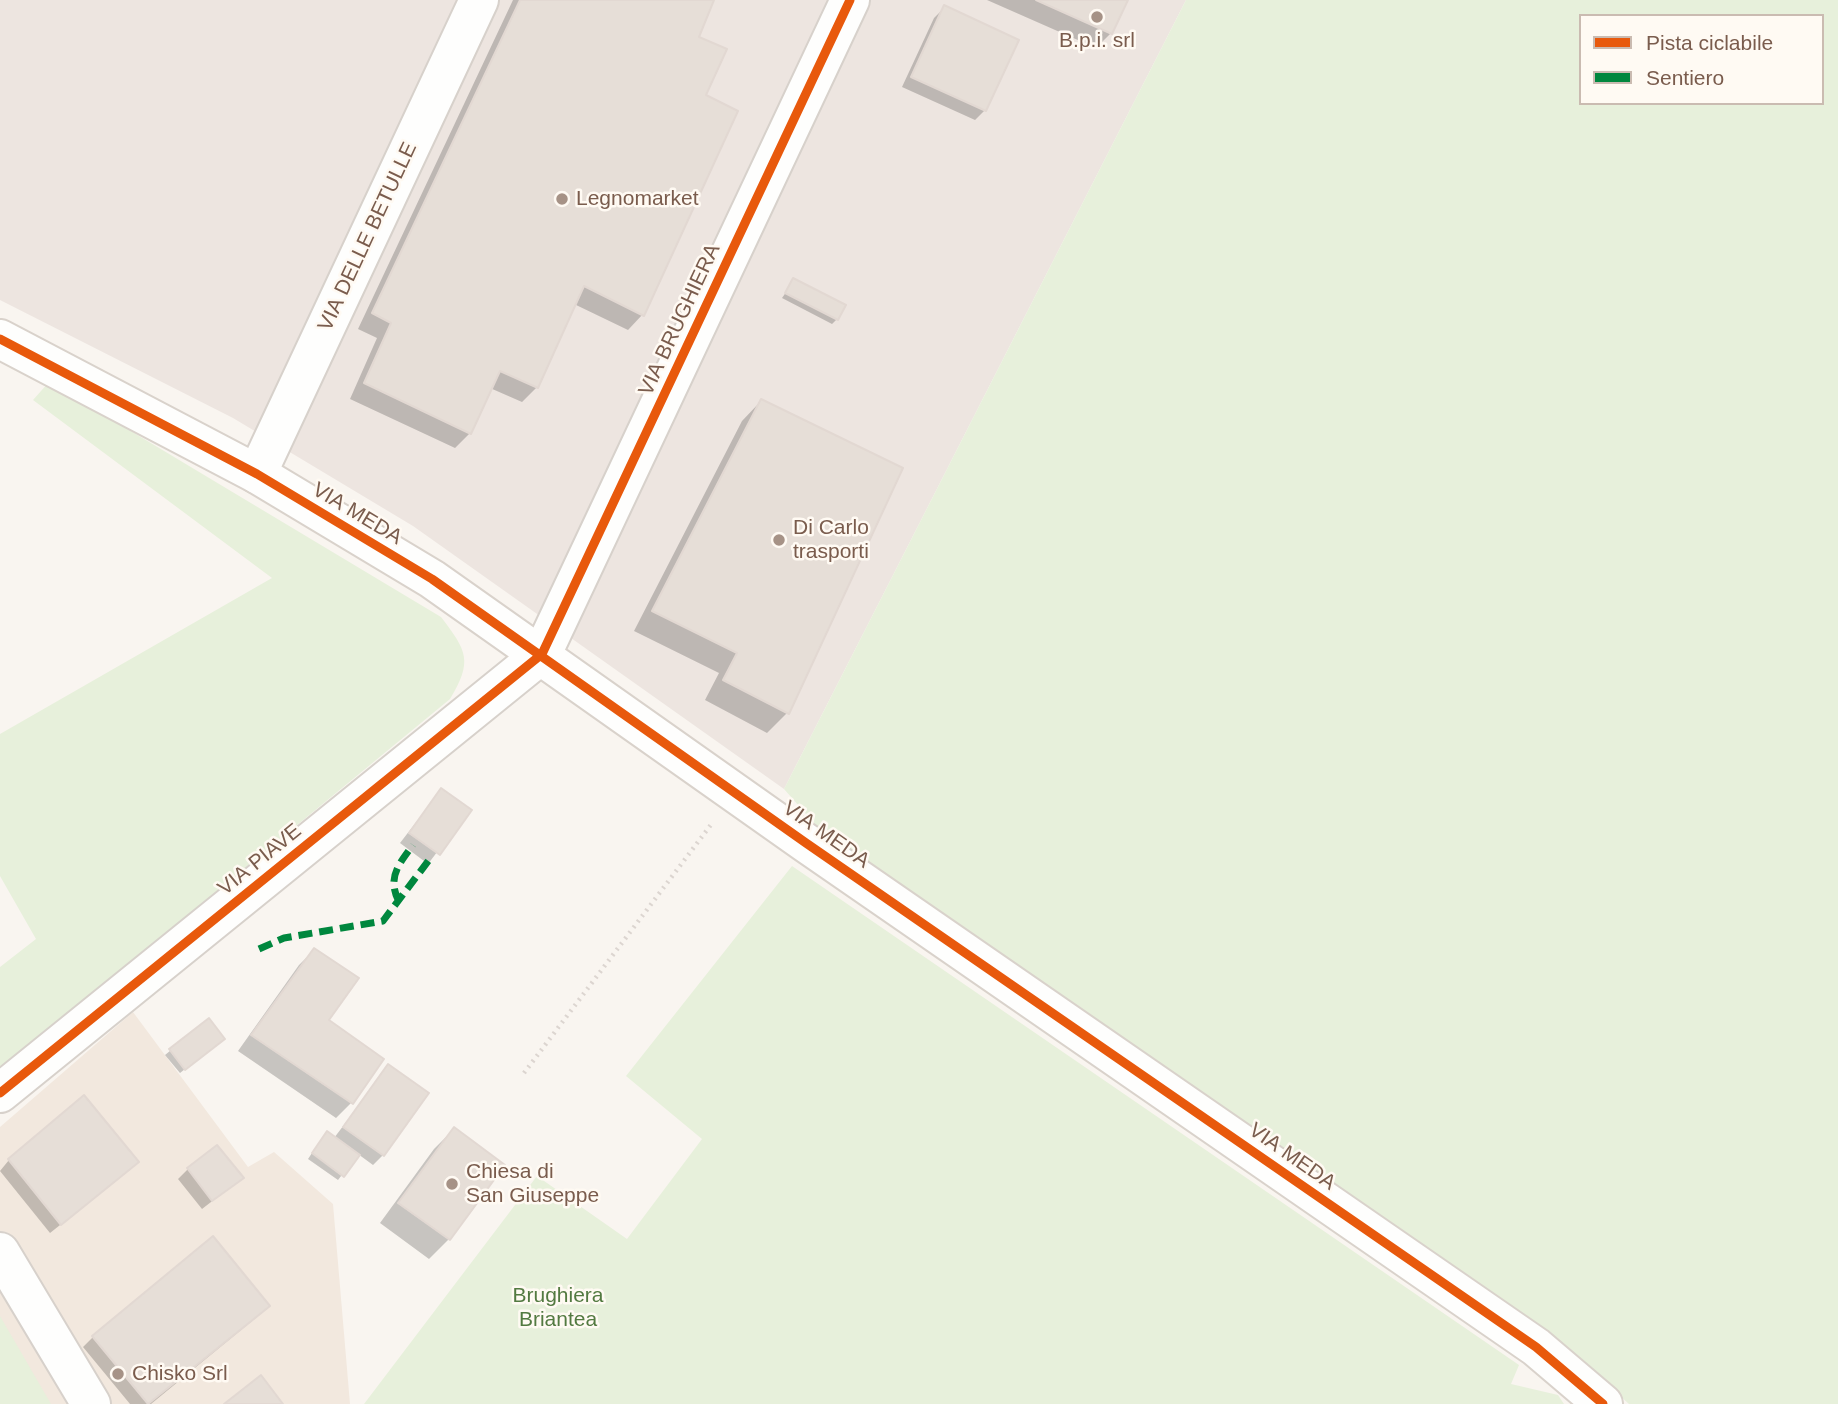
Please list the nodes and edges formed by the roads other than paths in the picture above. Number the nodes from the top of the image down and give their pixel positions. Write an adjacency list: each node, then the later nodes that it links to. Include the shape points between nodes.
1 (479, 0): 4 (street, VIA DELLE BETULLE)
2 (850, 0): 5 (street, VIA BRUGHIERA)
3 (0, 339): 4 (street, VIA MEDA)
4 (257, 474): 5 (street, VIA MEDA, via 432,579)
5 (542, 654): 6 (street, VIA PIAVE); 9 (street, VIA MEDA, via 1536,1347)
6 (0, 1093)
7 (0, 1252): 8 (street)
8 (92, 1404)
9 (1603, 1404)

